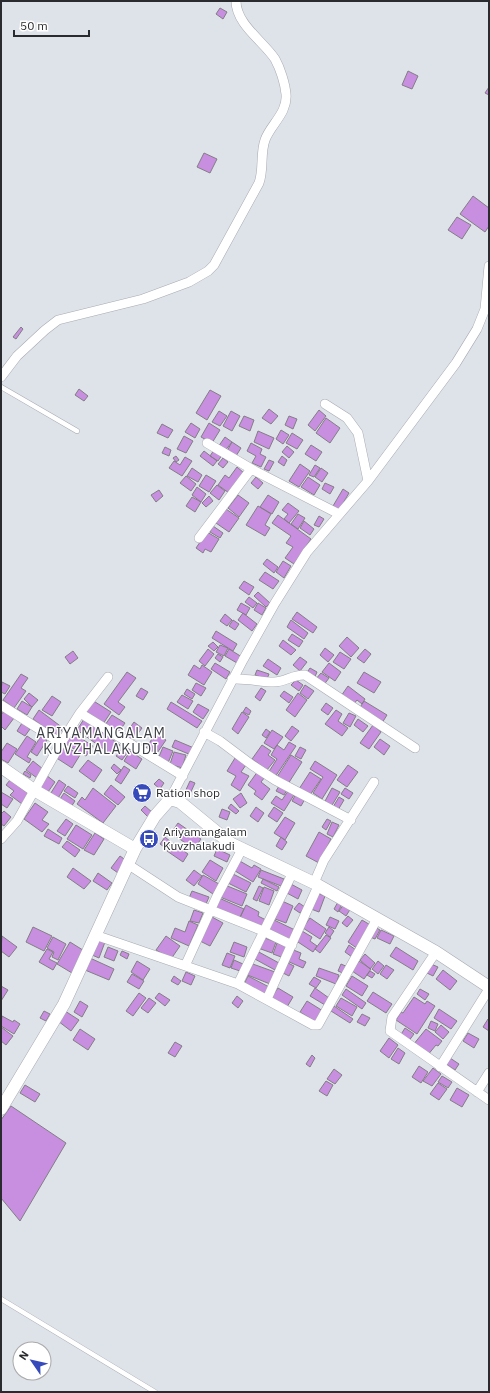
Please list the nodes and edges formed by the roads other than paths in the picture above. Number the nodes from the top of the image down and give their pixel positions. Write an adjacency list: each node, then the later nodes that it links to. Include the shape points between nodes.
1 (236, 1): 3 (street, via 241,17 275,60 286,98 275,125 265,140 259,183 214,265 189,282 150,296 58,320 17,356)
2 (489, 266): 9 (street, via 486,309 478,329 456,363)
3 (1, 377)
4 (1, 387): 6 (lane)
5 (325, 404): 9 (street, via 346,418 358,433)
6 (77, 431)
7 (207, 443): 8 (street)
8 (251, 468): 10 (street); 11 (street)
9 (368, 481): 10 (street)
10 (339, 514): 13 (street, via 307,552)
11 (199, 538)
12 (108, 677): 15 (street)
13 (232, 679): 16 (street); 18 (street, via 278,682 300,674 305,675)
14 (1, 705): 17 (street)
15 (80, 713): 17 (street); 20 (street)
16 (207, 734): 20 (street); 24 (street, via 275,780)
17 (60, 743): 22 (street)
18 (415, 748)
19 (1, 767): 22 (street)
20 (183, 776): 23 (street)
21 (374, 782): 24 (street)
22 (34, 790): 25 (street, via 17,821); 26 (street)
23 (170, 799): 26 (street, via 155,816); 27 (street, via 180,802 225,840)
24 (351, 820): 30 (street, via 324,860)
25 (1, 839)
26 (135, 849): 28 (street)
27 (241, 850): 29 (street); 31 (street)
28 (128, 865): 31 (street, via 178,897); 34 (street)
29 (292, 874): 30 (street); 33 (street)
30 (317, 881): 32 (street); 35 (street)
31 (210, 910): 33 (street); 37 (street)
32 (377, 919): 36 (street); 40 (street, via 318,1025 313,1025)
33 (263, 931): 35 (street); 38 (street)
34 (95, 935): 37 (street); 45 (street, via 64,1004)
35 (292, 945): 40 (street)
36 (436, 952): 39 (street); 41 (street, via 392,1017 390,1031)
37 (185, 966): 38 (street)
38 (238, 984): 40 (street)
39 (489, 988): 41 (street)
40 (267, 999)
41 (440, 1067): 43 (street)
42 (489, 1073): 43 (street)
43 (477, 1092): 44 (street)
44 (489, 1100)
45 (1, 1109)
46 (1, 1299): 47 (lane)
47 (155, 1392)

